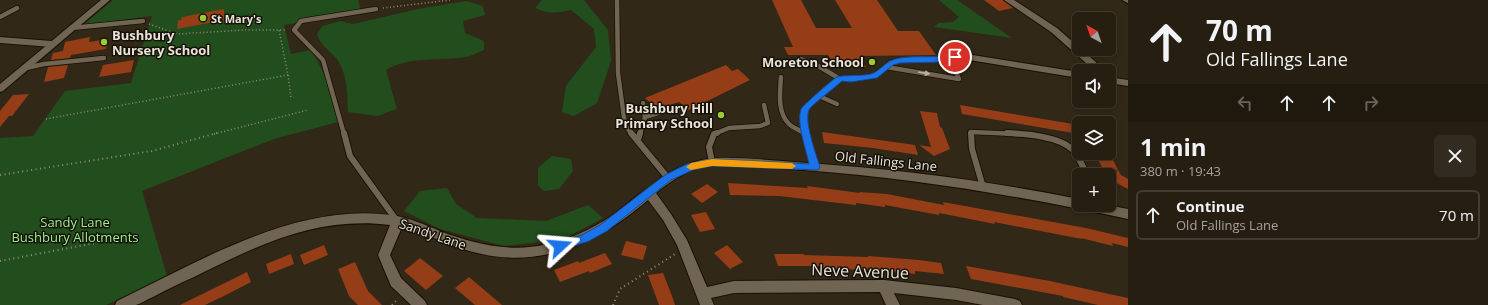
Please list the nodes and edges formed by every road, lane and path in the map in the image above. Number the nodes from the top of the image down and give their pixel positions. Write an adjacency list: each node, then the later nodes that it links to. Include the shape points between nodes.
1 (106, 0): 9 (street)
2 (450, 0): 6 (path)
3 (617, 0): 38 (lane, via 618,73 625,125)
4 (1008, 0): 18 (street, via 1054,30)
5 (17, 8): 7 (lane)
6 (376, 9): 11 (lane, via 301,21 296,24)
7 (0, 17)
8 (143, 21): 9 (lane, via 132,20 89,28); 10 (path, via 177,34)
9 (70, 28): 13 (street)
10 (279, 30): 11 (path); 22 (path)
11 (294, 30): 49 (lane, via 323,60 350,156)
12 (0, 40): 13 (street)
13 (52, 44): 20 (street)
14 (960, 56): 17 (lane); 21 (street)
15 (104, 58): 20 (lane, via 44,64)
16 (800, 59): 24 (lane, via 815,64)
17 (947, 59): 19 (lane, via 900,60); 19 (lane, one-way to 17, via 959,79)
18 (1093, 64)
19 (886, 67): 24 (lane, via 874,76)
20 (22, 69): 27 (street)
21 (1072, 74)
22 (288, 75): 29 (path); 36 (path)
23 (781, 76): 37 (lane, via 780,97 784,118 792,128)
24 (840, 79): 28 (lane)
25 (1116, 81): 26 (street)
26 (1128, 83)
27 (0, 89)
28 (819, 96): 31 (lane); 37 (lane, via 807,104 805,109)
29 (291, 98)
30 (643, 103): 35 (lane)
31 (837, 104)
32 (764, 106): 39 (lane, via 768,123 729,128 714,134 709,147)
33 (308, 110): 42 (path, via 152,151)
34 (668, 110): 35 (lane)
35 (645, 117): 38 (lane)
36 (46, 119)
37 (805, 133): 40 (lane)
38 (638, 140): 43 (lane)
39 (712, 162): 40 (street, Old Fallings Lane); 43 (street, Old Fallings Lane, via 690,167)
40 (815, 167): 44 (street, Old Fallings Lane)
41 (1083, 168): 44 (lane, via 1076,154 1066,145 997,132 971,132 972,149)
42 (0, 175)
43 (668, 178): 45 (street, Old Fallings Lane)
44 (983, 187): 46 (street, Old Fallings Lane)
45 (649, 192): 49 (street, Sandy Lane, via 604,228 585,238 534,252 514,253 479,249); 51 (street, via 667,217)
46 (1072, 203)
47 (1116, 210): 48 (street)
48 (1128, 214)
49 (398, 221): 55 (street, Sandy Lane, via 367,217 307,223 238,249); 56 (street, via 384,255 396,282)
50 (138, 235): 52 (path)
51 (684, 248): 54 (street); 57 (path, via 620,289)
52 (0, 261)
53 (884, 286): 54 (street, Neve Avenue, via 734,286); 58 (street); 59 (street, Neve Avenue, via 956,294)
54 (705, 300)
55 (122, 305)
56 (420, 305)
57 (613, 305)
58 (893, 305)
59 (1015, 305)

